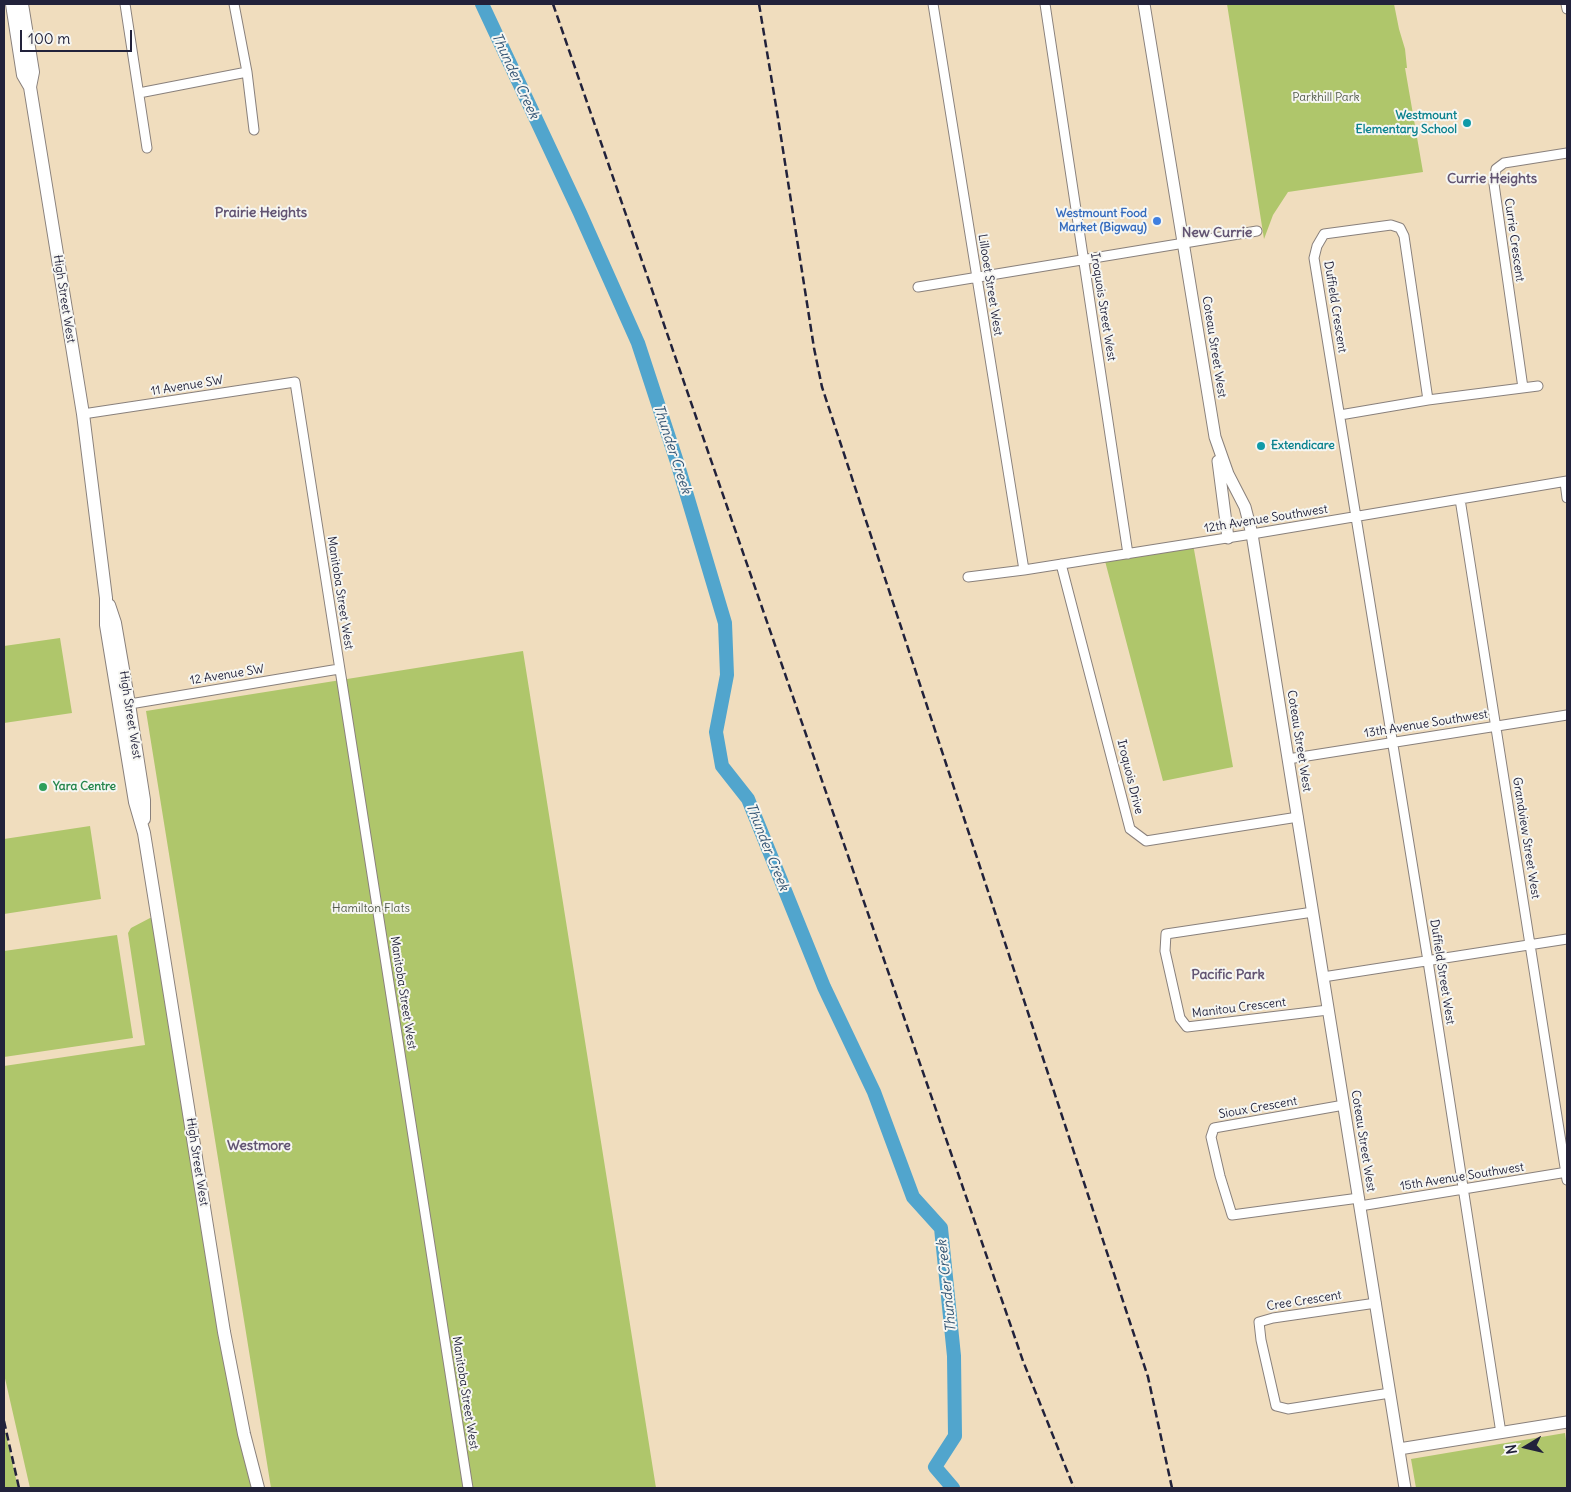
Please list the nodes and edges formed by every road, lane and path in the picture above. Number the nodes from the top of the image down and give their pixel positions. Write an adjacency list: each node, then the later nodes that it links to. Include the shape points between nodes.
1 (12, 4): 11 (main road, High Street West, via 23,75)
2 (22, 4): 11 (main road, via 33,72)
3 (125, 4): 12 (street)
4 (234, 4): 10 (street)
5 (933, 4): 19 (street, Lillooet Street West)
6 (1045, 4): 18 (street, Iroquois Street West)
7 (1144, 4): 17 (street, Coteau Street West)
8 (1566, 4): 9 (street)
9 (1567, 9)
10 (247, 72): 12 (street); 13 (street)
11 (30, 87): 25 (main road, High Street West)
12 (138, 92): 14 (street)
13 (254, 130)
14 (147, 148)
15 (1567, 153): 23 (street, Currie Crescent, via 1504,163 1496,169 1494,184)
16 (1257, 231): 17 (street)
17 (1184, 243): 18 (street); 27 (street, Coteau Street West)
18 (1083, 260): 19 (street); 34 (street, Iroquois Street West)
19 (976, 278): 20 (street); 36 (street, Lillooet Street West)
20 (918, 287)
21 (294, 382): 25 (street, 11 Avenue SW); 38 (street, Manitoba Street West)
22 (1538, 386): 23 (street)
23 (1523, 388): 24 (street)
24 (1428, 400): 26 (street); 26 (street, Duffield Crescent, via 1404,236 1400,228 1391,225 1324,234 1314,258)
25 (83, 414): 39 (main road, High Street West, via 106,598 115,623)
26 (1340, 415): 31 (street, Duffield Crescent)
27 (1215, 437): 32 (street, Coteau Street West); 33 (street)
28 (1566, 482): 29 (street); 30 (street, 12th Avenue Southwest)
29 (1567, 498)
30 (1460, 499): 31 (street, 12th Avenue Southwest); 41 (street, Grandview Street West)
31 (1355, 517): 32 (street, 12th Avenue Southwest); 42 (street, Duffield Street West)
32 (1252, 534): 33 (street, 12th Avenue Southwest); 43 (street, Coteau Street West)
33 (1228, 538): 34 (street, 12th Avenue Southwest)
34 (1128, 554): 35 (street, 12th Avenue Southwest)
35 (1061, 564): 36 (street, 12th Avenue Southwest); 44 (street, Iroquois Drive, via 1130,829 1146,841)
36 (1024, 570): 37 (street, 12th Avenue Southwest)
37 (968, 577)
38 (340, 669): 39 (street, 12 Avenue SW); 61 (street, Manitoba Street West)
39 (124, 705): 60 (main road, High Street West, via 144,800 144,833 224,1332)
40 (1567, 715): 41 (street, 13th Avenue Southwest)
41 (1496, 726): 42 (street, 13th Avenue Southwest); 47 (street, Grandview Street West)
42 (1392, 742): 43 (street, 13th Avenue Southwest); 48 (street, Duffield Street West)
43 (1288, 759): 44 (street, Coteau Street West)
44 (1298, 817): 45 (street, Coteau Street West)
45 (1313, 912): 49 (street, Coteau Street West); 50 (street, Manitou Crescent, via 1166,934 1165,951 1180,1018 1187,1028)
46 (1567, 939): 47 (street)
47 (1530, 946): 48 (street); 52 (street, Grandview Street West)
48 (1428, 961): 49 (street); 53 (street, Duffield Street West)
49 (1323, 978): 50 (street, Coteau Street West)
50 (1328, 1010): 51 (street, Coteau Street West)
51 (1344, 1105): 54 (street, Coteau Street West); 54 (street, Sioux Crescent, via 1214,1128 1212,1137 1232,1215)
52 (1567, 1175): 53 (street, 15th Avenue Southwest)
53 (1464, 1189): 54 (street, 15th Avenue Southwest); 58 (street, Duffield Street West)
54 (1359, 1202): 55 (street, Coteau Street West)
55 (1376, 1303): 56 (street, Coteau Street West); 56 (street, Cree Crescent, via 1259,1322 1261,1340 1276,1406 1288,1409)
56 (1390, 1393): 59 (street, Coteau Street West)
57 (1567, 1422): 58 (street)
58 (1501, 1433): 59 (street)
59 (1399, 1449): 62 (street, Coteau Street West)
60 (258, 1488)
61 (468, 1488)
62 (1405, 1488)

